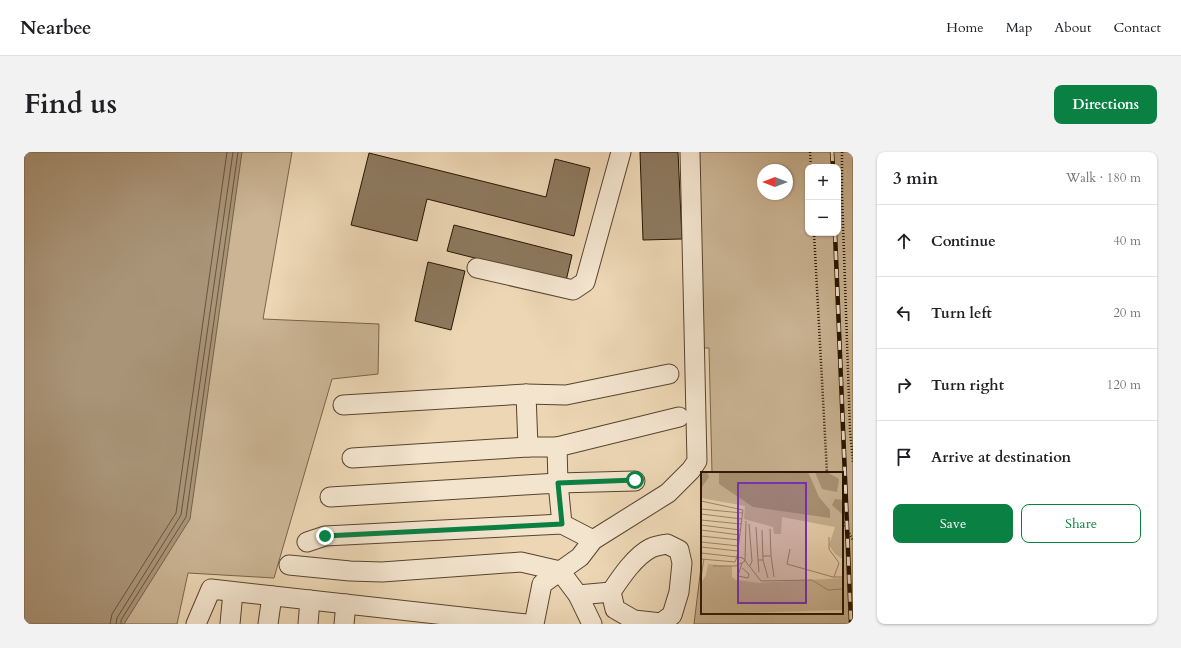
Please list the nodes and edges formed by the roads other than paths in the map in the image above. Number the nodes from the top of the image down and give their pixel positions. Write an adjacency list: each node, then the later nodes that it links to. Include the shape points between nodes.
1 (621, 152): 3 (lane, via 585,282 573,290)
2 (690, 152): 15 (lane, via 697,461 668,493)
3 (477, 268)
4 (670, 374): 5 (lane, via 566,395)
5 (526, 394): 6 (lane); 8 (lane)
6 (343, 405)
7 (679, 417): 9 (lane)
8 (528, 447): 9 (lane); 10 (lane)
9 (558, 447): 12 (lane)
10 (352, 458)
11 (635, 480): 12 (lane)
12 (558, 483): 13 (lane); 14 (lane)
13 (330, 497)
14 (562, 524): 15 (lane); 16 (lane, via 325,536)
15 (593, 540): 18 (lane, via 580,557)
16 (307, 542)
17 (289, 565): 18 (lane, via 382,572 521,562)
18 (560, 571): 21 (lane); 35 (lane, via 542,584)
19 (233, 592): 22 (lane); 29 (lane, via 211,589); 30 (lane)
20 (611, 592): 21 (lane)
21 (578, 595): 36 (lane)
22 (272, 596): 23 (lane); 31 (lane)
23 (310, 600): 24 (lane); 32 (lane)
24 (346, 604): 25 (lane); 33 (lane)
25 (381, 616): 26 (lane)
26 (417, 618): 27 (lane)
27 (458, 620): 28 (lane)
28 (496, 622): 34 (lane)
29 (196, 624)
30 (230, 624)
31 (268, 624)
32 (308, 624)
33 (344, 624)
34 (526, 624)
35 (534, 624)
36 (592, 624)

